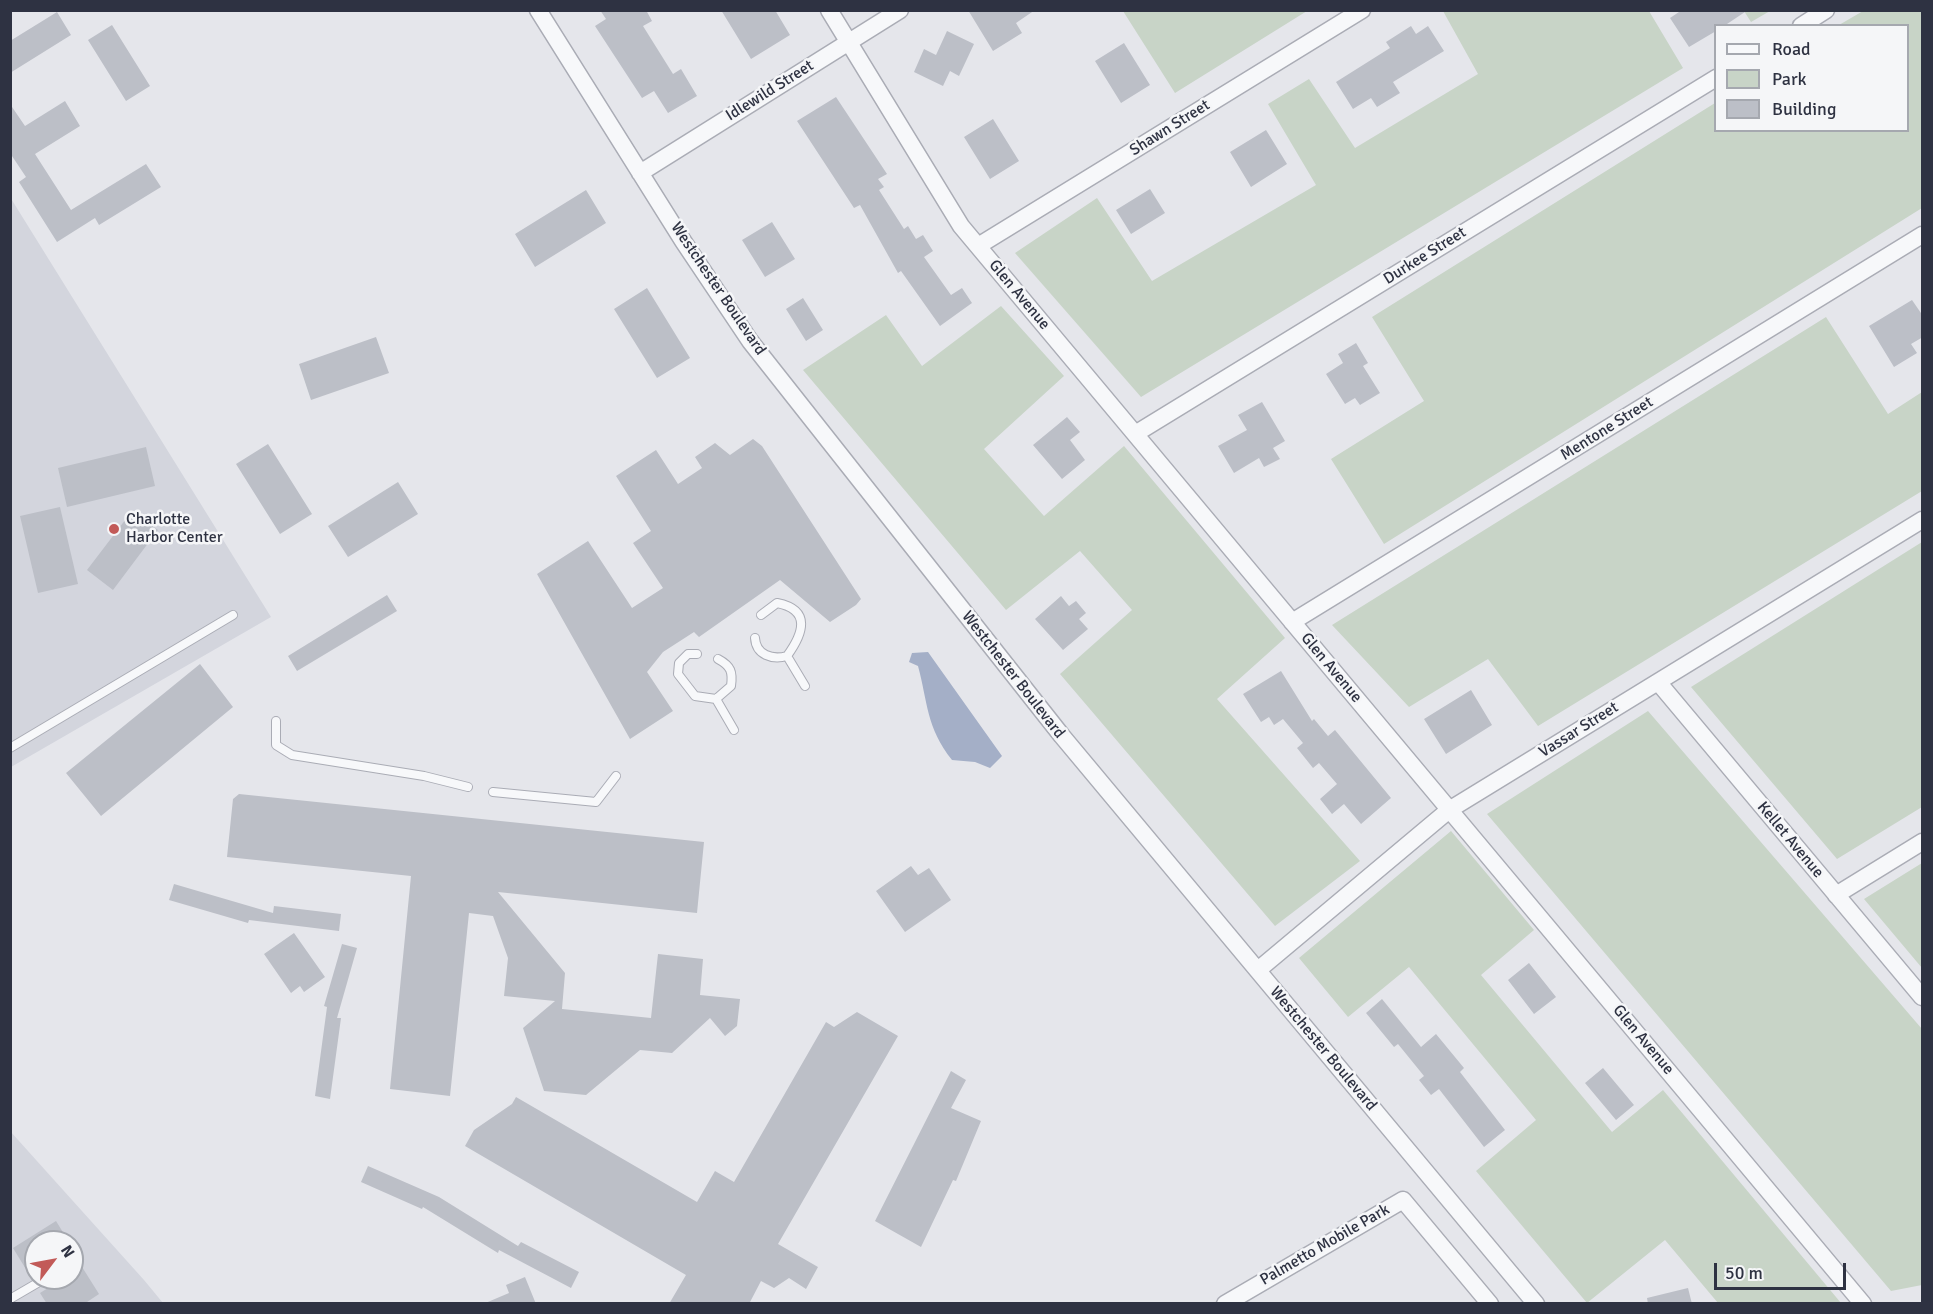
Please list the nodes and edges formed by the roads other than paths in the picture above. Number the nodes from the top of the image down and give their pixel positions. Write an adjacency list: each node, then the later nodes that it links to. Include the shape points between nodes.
1 (538, 10): 9 (street, Westchester Boulevard)
2 (829, 10): 7 (street, Glen Avenue)
3 (900, 10): 7 (street, Idlewild Street)
4 (1362, 10): 11 (street, Shawn Street)
5 (1826, 10): 6 (street)
6 (1804, 24)
7 (848, 42): 9 (street, Idlewild Street); 11 (street, Glen Avenue, via 961,226)
8 (1714, 79): 12 (street, Durkee Street)
9 (640, 173): 33 (street, Westchester Boulevard, via 750,341 1062,736)
10 (1923, 235): 16 (street, Mentone Street)
11 (978, 246): 12 (street, Glen Avenue)
12 (1135, 434): 16 (street, Glen Avenue)
13 (1923, 520): 21 (street, Vassar Street)
14 (233, 615): 26 (lane)
15 (761, 615): 19 (lane, via 777,603 790,605 799,614 798,641)
16 (1292, 622): 30 (street, Glen Avenue)
17 (755, 638): 19 (lane, via 755,644 766,656)
18 (697, 654): 23 (lane, via 688,654 679,663 678,674 695,696)
19 (787, 656): 22 (lane)
20 (718, 659): 23 (lane, via 733,674 731,686)
21 (1658, 682): 30 (street, Vassar Street); 32 (street, Kellet Avenue)
22 (806, 686)
23 (716, 699): 25 (lane)
24 (276, 721): 28 (lane, via 276,745 292,755 424,776)
25 (734, 730)
26 (10, 748)
27 (616, 776): 29 (lane, via 596,802)
28 (468, 788)
29 (493, 792)
30 (1449, 810): 33 (street, Vassar Street); 40 (street, Glen Avenue)
31 (1923, 842): 32 (street)
32 (1836, 895): 34 (street, Kellet Avenue)
33 (1258, 970): 39 (street, Westchester Boulevard)
34 (1923, 998)
35 (25, 1290): 36 (lane)
36 (10, 1299)
37 (1225, 1304): 38 (street, Palmetto Mobile Park, via 1403,1200)
38 (1490, 1304)
39 (1536, 1304)
40 (1863, 1304)

